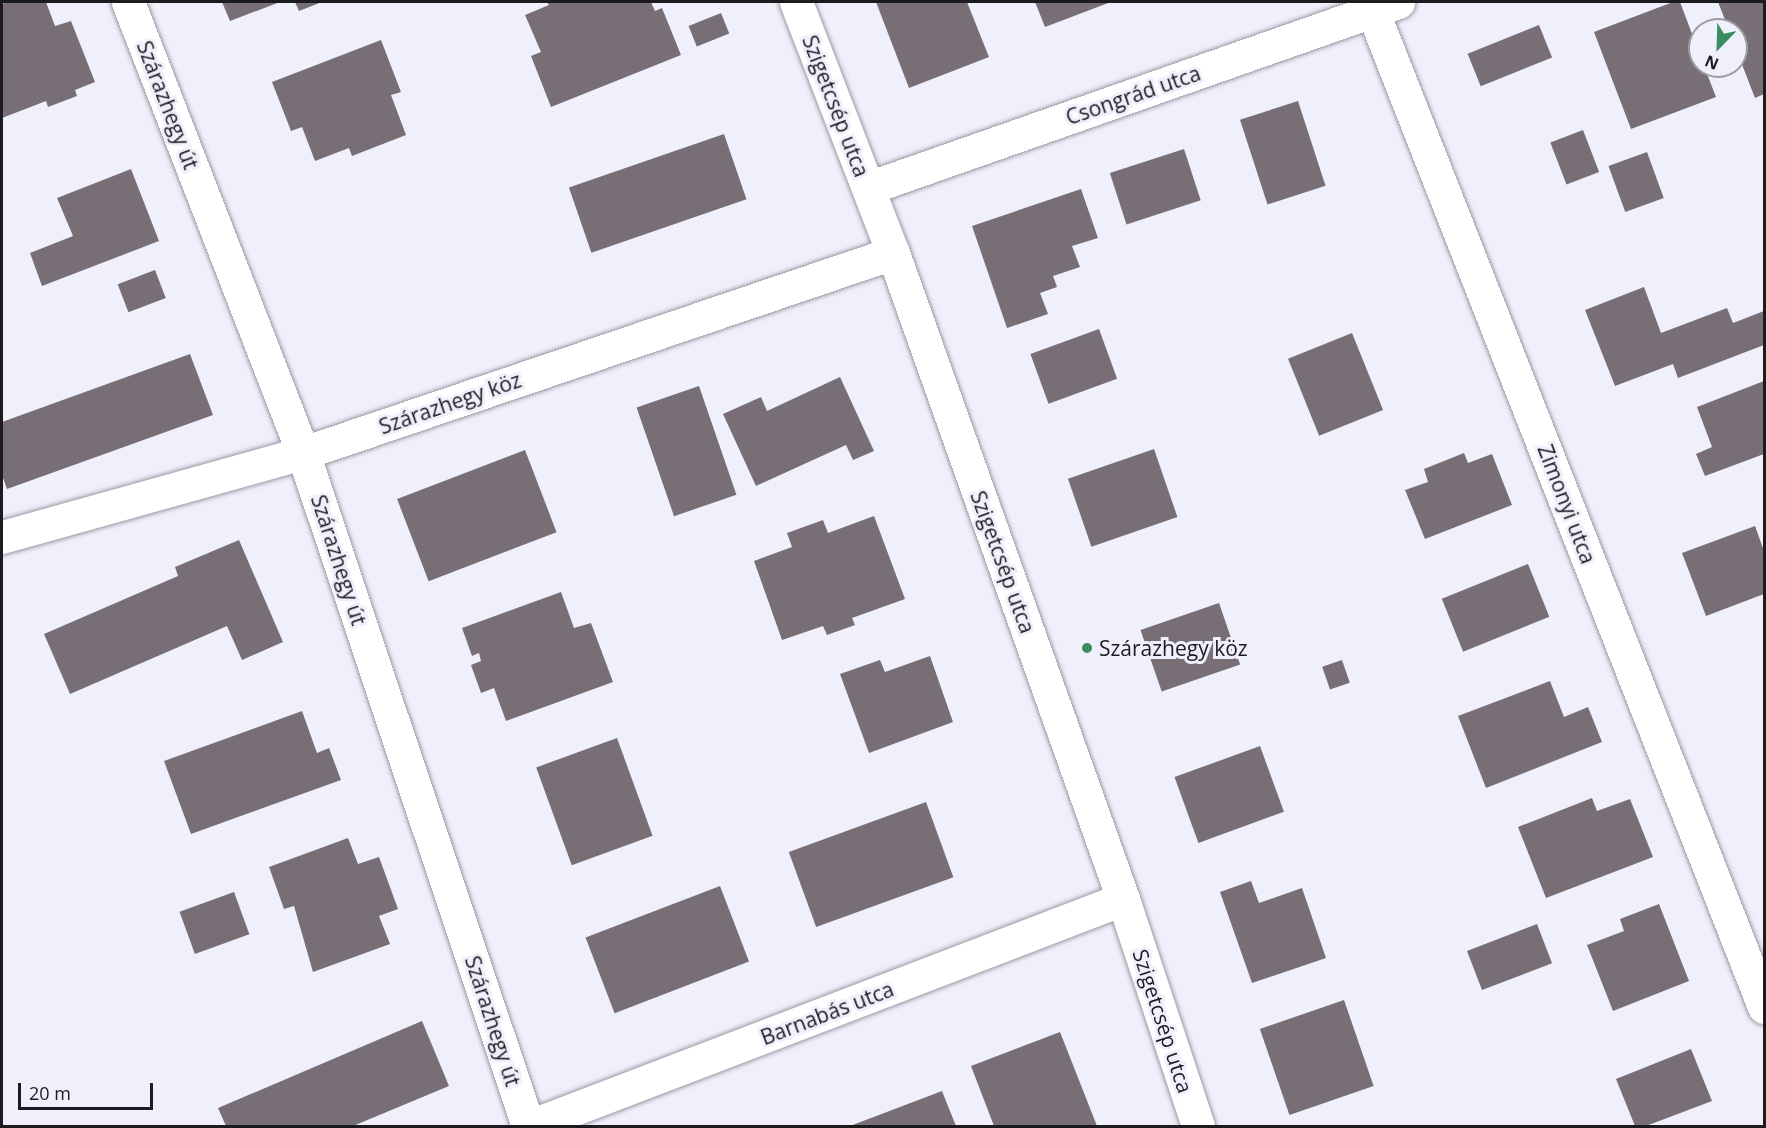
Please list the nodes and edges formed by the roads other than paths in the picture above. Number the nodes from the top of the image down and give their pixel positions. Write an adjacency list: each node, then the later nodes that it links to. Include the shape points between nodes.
1 (128, 2): 6 (street, Szárazhegy út)
2 (796, 2): 4 (street, Szigetcsép utca)
3 (1380, 5): 4 (street, Csongrád utca); 9 (street, Zimonyi utca)
4 (868, 188): 5 (street, Szigetcsép utca)
5 (892, 253): 6 (street, Szárazhegy köz); 8 (street, Szigetcsép utca)
6 (303, 453): 7 (street, Szárazhegy köz); 10 (street, Szárazhegy út)
7 (2, 537)
8 (1123, 899): 10 (street, Barnabás utca); 11 (street, Szigetcsép utca)
9 (1764, 1007)
10 (529, 1126)
11 (1198, 1126)

